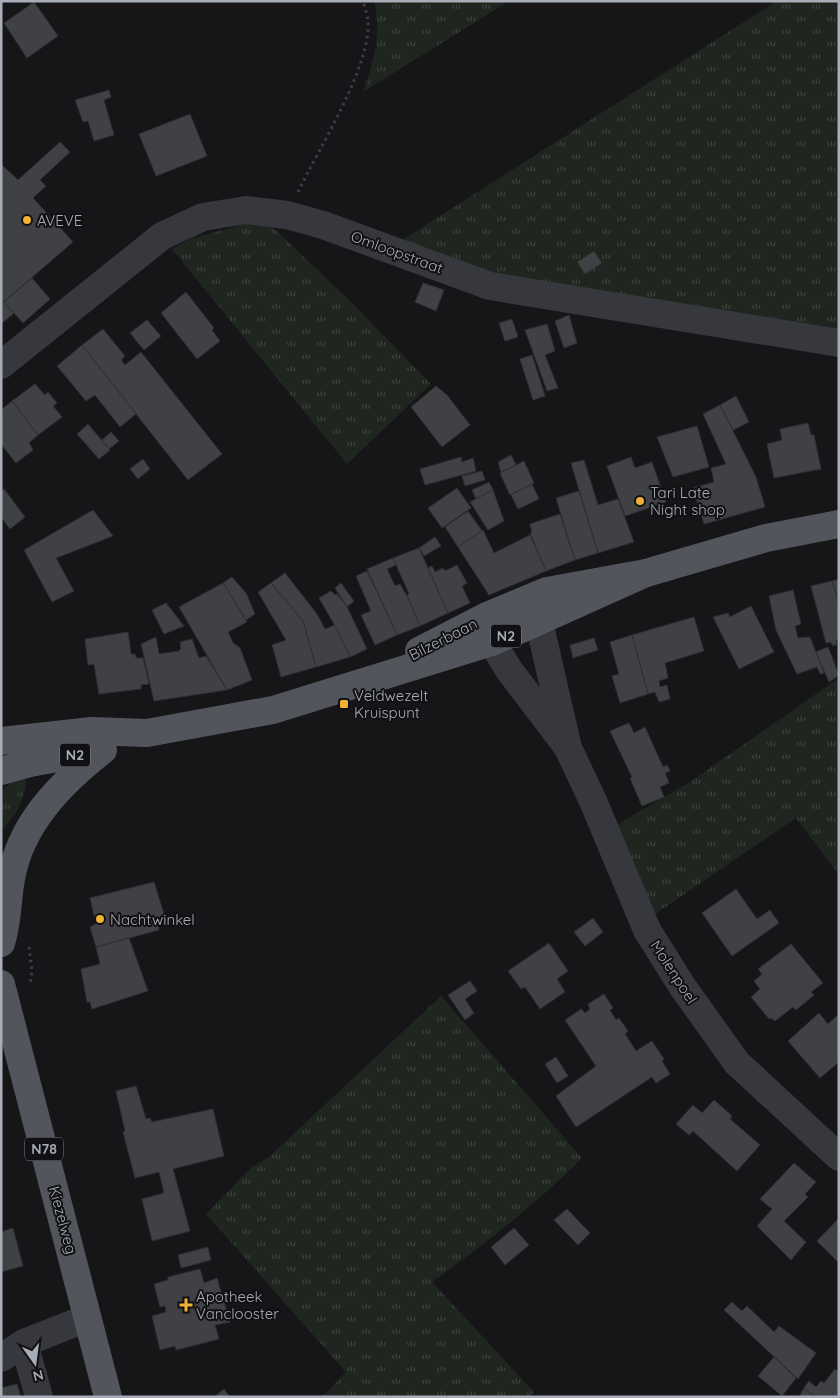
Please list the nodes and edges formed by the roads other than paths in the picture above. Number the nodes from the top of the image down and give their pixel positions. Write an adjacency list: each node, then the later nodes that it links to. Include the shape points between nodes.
1 (839, 343): 2 (street, Omloopstraat, via 490,286 323,225 286,215 246,210 204,216 162,236)
2 (1, 365)
3 (839, 524): 4 (main road, Bilzerbaan / N2, via 766,538 646,573 547,592)
4 (534, 611): 5 (main road, Bilzerbaan / N2); 6 (main road, Bilzerbaan / N2); 10 (street, Molenpoel)
5 (487, 616): 6 (street, Molenpoel); 7 (main road, Bilzerbaan / N2)
6 (492, 642): 7 (main road, Bilzerbaan / N2); 10 (street, Molenpoel, via 514,678)
7 (359, 682): 8 (main road, Bilzerbaan / N2, via 273,710)
8 (147, 733): 9 (main road, Bilzerbaan / N2, via 92,731); 11 (main road, Bilzerbaan / N2)
9 (1, 741)
10 (568, 748): 15 (street, Molenpoel, via 594,801 646,930 682,986 737,1063)
11 (103, 750): 12 (main road, Bilzerbaan / N2); 13 (main road, via 65,782 42,808 26,834 10,878)
12 (1, 771)
13 (1, 943)
14 (1, 984): 16 (main road, Kiezelweg / N78)
15 (839, 1157)
16 (87, 1318): 17 (street); 20 (main road, Kiezelweg / N78)
17 (24, 1343): 18 (street); 19 (street)
18 (1, 1358)
19 (38, 1397)
20 (108, 1397)

